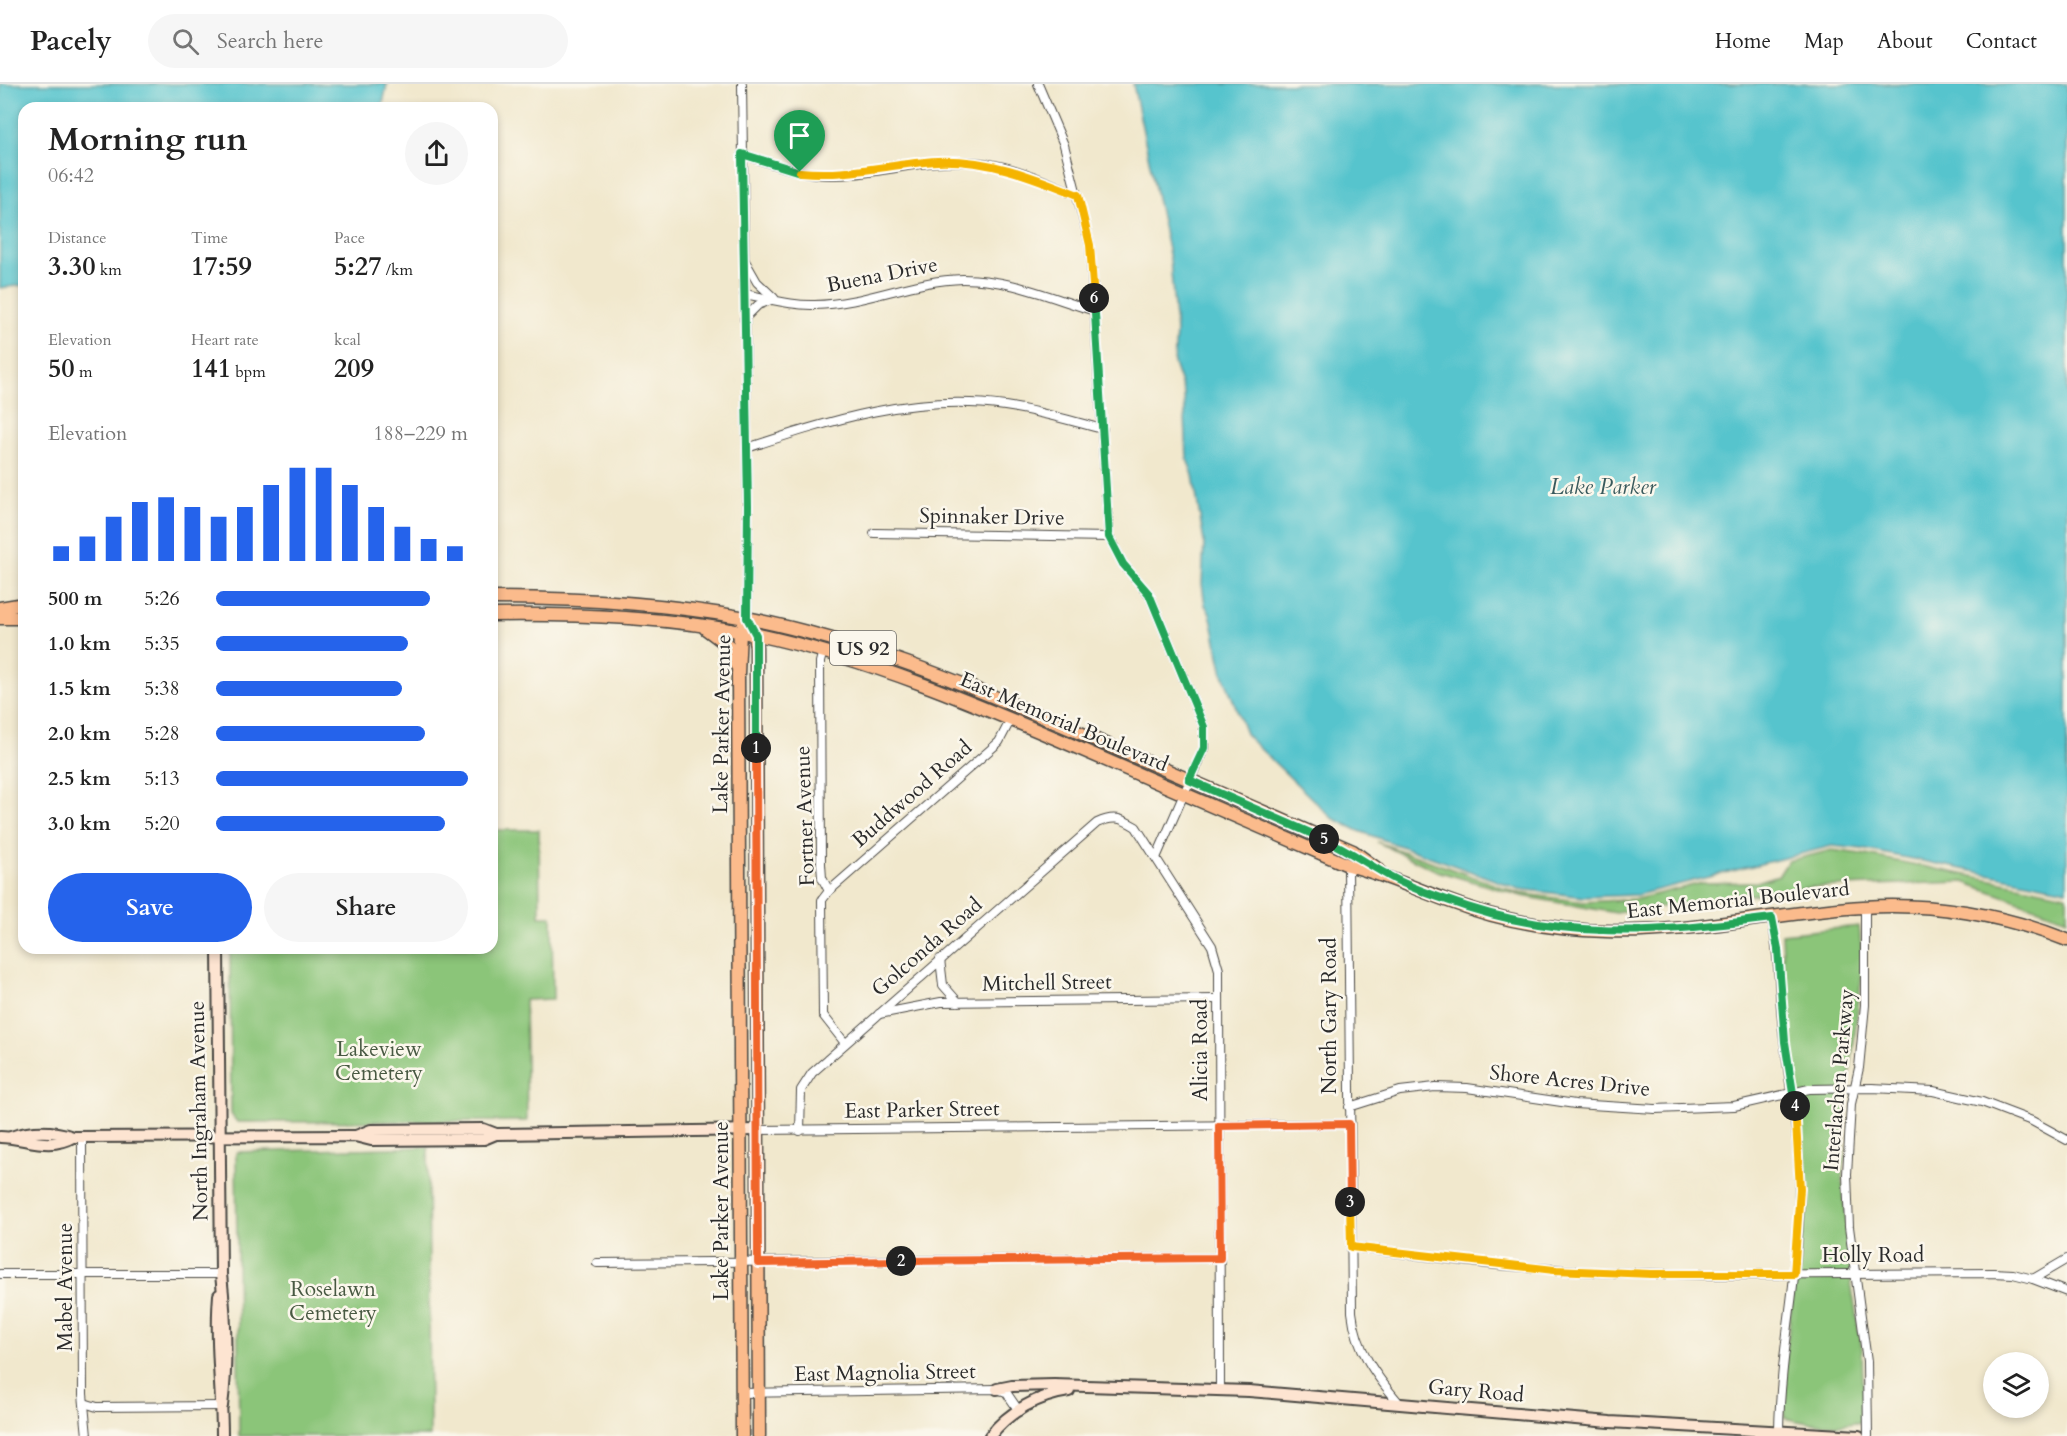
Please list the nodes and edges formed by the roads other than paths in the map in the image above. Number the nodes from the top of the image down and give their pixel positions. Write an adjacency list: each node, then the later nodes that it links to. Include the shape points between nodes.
1 (742, 84): 3 (street)
2 (1038, 84): 4 (street, via 1064,145)
3 (742, 154): 4 (street, via 800,172 829,175 931,162 982,163 1021,171); 5 (street)
4 (1078, 195): 8 (street, via 1090,245)
5 (743, 257): 6 (street); 7 (street, via 757,282)
6 (744, 294): 7 (street, Buena Drive); 9 (street)
7 (775, 298): 8 (street, Buena Drive, via 798,304 831,304 931,281 964,279 1023,287); 9 (street, via 758,304)
8 (1095, 311): 10 (street)
9 (744, 319): 11 (street)
10 (1103, 429): 11 (street, via 1002,406 905,405 840,417); 13 (street)
11 (747, 448): 22 (street)
12 (874, 533): 13 (street, Spinnaker Drive)
13 (1109, 537): 29 (street, via 1123,564 1149,594 1204,727 1204,748)
14 (498, 598): 22 (main road, East Memorial Boulevard / US 92, via 627,602)
15 (0, 603): 16 (main road)
16 (18, 603)
17 (18, 604): 18 (main road)
18 (0, 608)
19 (498, 615): 23 (main road, East Memorial Boulevard / US 92, via 605,616)
20 (0, 618): 21 (main road)
21 (18, 618)
22 (747, 618): 24 (main road, Lake Parker Avenue); 25 (main road, Lake Parker Avenue); 29 (main road, East Memorial Boulevard / US 92, via 920,666)
23 (700, 626): 24 (main road, East Memorial Boulevard / US 92); 27 (main road, via 729,646)
24 (740, 632): 25 (main road, East Memorial Boulevard / US 92); 27 (main road, Lake Parker Avenue)
25 (756, 635): 26 (main road, East Memorial Boulevard / US 92); 51 (main road, Lake Parker Avenue)
26 (823, 651): 28 (main road, East Memorial Boulevard / US 92, via 918,682); 35 (street, Fortner Avenue, via 819,662 821,864 822,878)
27 (738, 674): 50 (main road, Lake Parker Avenue)
28 (1011, 719): 30 (main road, East Memorial Boulevard / US 92); 35 (street, Buddwood Road, via 999,742)
29 (1189, 780): 30 (street); 34 (main road, East Memorial Boulevard / US 92, via 1353,852)
30 (1183, 793): 32 (street); 33 (main road, East Memorial Boulevard / US 92)
31 (1117, 818): 32 (street, Alicia Road, via 1136,827); 40 (street, Golconda Road, via 1098,823)
32 (1156, 858): 41 (street, Alicia Road, via 1212,946 1219,970)
33 (1348, 865): 34 (main road, East Memorial Boulevard / US 92); 47 (street, North Gary Road)
34 (1380, 871): 37 (main road, East Memorial Boulevard / US 92, via 1471,908 1566,929 1658,931)
35 (829, 891): 44 (street, Fortner Avenue, via 822,900 822,1011)
36 (1865, 906): 37 (main road, East Memorial Boulevard / US 92); 38 (main road, East Memorial Boulevard / US 92, via 1948,910 2006,921); 45 (street, Interlachen Parkway, via 1865,1005)
37 (1772, 918): 46 (street, Interlachen Parkway)
38 (2067, 940)
39 (218, 954): 54 (street, North Ingraham Avenue)
40 (940, 959): 42 (street, via 943,986); 43 (street, Golconda Road)
41 (1218, 999): 42 (street, Mitchell Street); 49 (street, Alicia Road)
42 (958, 1002): 43 (street, Mitchell Street)
43 (878, 1014): 44 (street, Golconda Road)
44 (845, 1042): 52 (street, Golconda Road, via 801,1090)
45 (1854, 1089): 46 (street, Shore Acres Drive); 56 (street, Shore Acres Drive, via 1933,1091 1959,1096 2005,1109); 63 (street, Interlachen Parkway, via 1847,1174)
46 (1794, 1092): 47 (street, Shore Acres Drive, via 1734,1106 1655,1109 1435,1087 1400,1091); 67 (street, Interlachen Parkway, via 1800,1189)
47 (1349, 1107): 48 (street, North Gary Road)
48 (1349, 1124): 49 (street, East Parker Street); 57 (street, North Gary Road)
49 (1219, 1126): 52 (street, East Parker Street); 58 (street, Alicia Road)
50 (741, 1130): 51 (street, East Parker Street); 54 (street, East Parker Street, via 496,1134 483,1129 371,1130 356,1136); 61 (main road, Lake Parker Avenue)
51 (758, 1130): 52 (street, East Parker Street); 62 (main road, Lake Parker Avenue)
52 (800, 1131)
53 (6, 1137): 55 (street, East Parker Street, via 61,1133)
54 (218, 1137): 55 (street, East Parker Street); 66 (street, North Ingraham Avenue)
55 (77, 1138): 65 (street, Mabel Avenue)
56 (2067, 1140)
57 (1351, 1247): 67 (street, Holly Road, via 1554,1270); 76 (street, North Gary Road, via 1352,1312 1358,1345 1375,1375)
58 (1220, 1258): 62 (street); 72 (street, Alicia Road)
59 (2067, 1259): 68 (street)
60 (597, 1263): 61 (street)
61 (741, 1263): 62 (street); 73 (main road, Lake Parker Avenue)
62 (758, 1263): 74 (main road, Lake Parker Avenue)
63 (1854, 1273): 67 (street, Holly Road); 68 (street, Holly Road, via 2013,1274); 87 (street, Interlachen Parkway, via 1867,1361)
64 (0, 1274): 65 (street)
65 (84, 1274): 66 (street); 75 (street, Mabel Avenue)
66 (221, 1274): 77 (street, North Ingraham Avenue, via 227,1372)
67 (1794, 1274): 79 (street, Interlachen Parkway)
68 (2033, 1279): 69 (street, Holly Road)
69 (2067, 1292)
70 (1090, 1388): 71 (street); 72 (street, Gary Road); 78 (street, via 1053,1393)
71 (997, 1389): 74 (street, East Magnolia Street); 78 (street, East Magnolia Street, via 1006,1392)
72 (1220, 1390): 76 (street, Gary Road)
73 (742, 1393): 74 (street, East Magnolia Street); 83 (main road, Lake Parker Avenue)
74 (759, 1393): 84 (main road, Lake Parker Avenue)
75 (84, 1403): 77 (street, via 97,1407); 81 (street, Mabel Avenue)
76 (1400, 1404): 79 (street, Gary Road)
77 (222, 1406): 82 (street, North Ingraham Avenue)
78 (1019, 1411): 85 (street)
79 (1779, 1431): 80 (street, Gary Road)
80 (1824, 1435): 86 (street, Gary Road)
81 (87, 1436)
82 (222, 1436)
83 (742, 1436)
84 (759, 1436)
85 (990, 1436)
86 (1859, 1436)
87 (1868, 1436)

